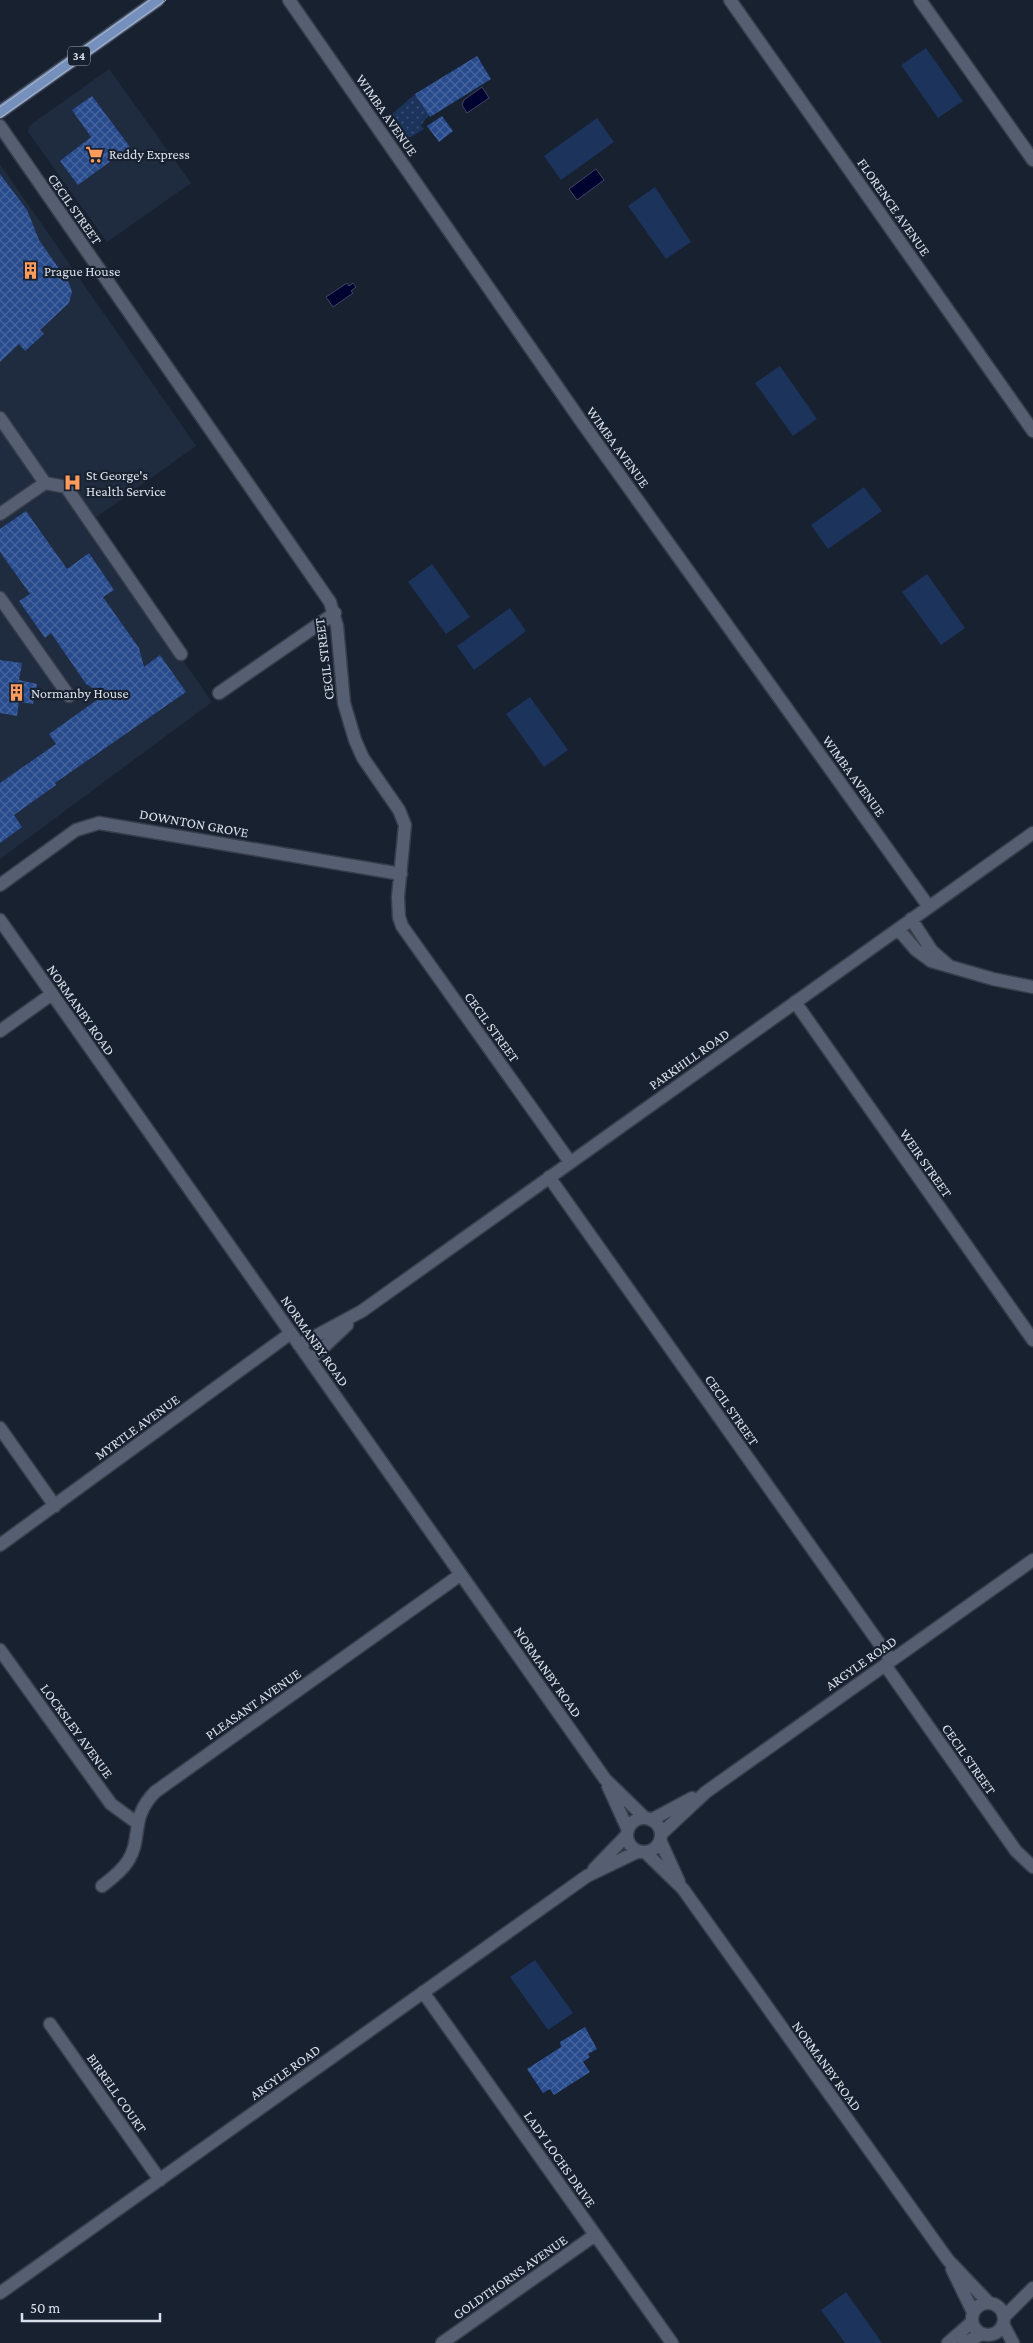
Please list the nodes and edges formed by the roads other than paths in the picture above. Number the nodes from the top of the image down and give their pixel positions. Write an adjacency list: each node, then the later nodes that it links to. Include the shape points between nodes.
1 (158, 0): 5 (main road, 34)
2 (289, 0): 20 (street, WIMBA AVENUE, via 581,421)
3 (730, 0): 9 (street, FLORENCE AVENUE)
4 (920, 0): 7 (street)
5 (0, 112)
6 (0, 126): 13 (street, CECIL STREET, via 323,591)
7 (1033, 160)
8 (0, 418): 10 (street)
9 (1033, 431)
10 (45, 483): 11 (street); 14 (street, via 66,487)
11 (0, 514)
12 (0, 598): 16 (street)
13 (335, 613): 15 (street); 18 (street, CECIL STREET, via 344,703 349,722 362,758 399,810 405,824)
14 (181, 654)
15 (218, 694)
16 (69, 696)
17 (1033, 833): 20 (street, PARKHILL ROAD)
18 (401, 874): 19 (street, DOWNTON GROVE, via 99,824 76,830); 29 (street, CECIL STREET, via 398,916 408,937)
19 (0, 885)
20 (929, 906): 21 (street, PARKHILL ROAD)
21 (911, 919): 23 (street, PARKHILL ROAD); 24 (street, via 932,951)
22 (0, 920): 26 (street, NORMANBY ROAD)
23 (898, 928): 24 (street, via 922,957); 27 (street, PARKHILL ROAD)
24 (948, 965): 25 (street)
25 (1033, 987)
26 (52, 994): 28 (street); 32 (street, NORMANBY ROAD)
27 (795, 1002): 29 (street, PARKHILL ROAD); 33 (street, WEIR STREET)
28 (0, 1031)
29 (570, 1162): 30 (street, PARKHILL ROAD)
30 (549, 1177): 31 (street, PARKHILL ROAD); 42 (street, CECIL STREET)
31 (362, 1311): 34 (street, PARKHILL ROAD); 35 (street, PARKHILL ROAD)
32 (291, 1334): 34 (street, NORMANBY ROAD); 37 (street, MYRTLE AVENUE)
33 (1033, 1340)
34 (299, 1345): 35 (street, NORMANBY ROAD)
35 (310, 1360): 40 (street, NORMANBY ROAD)
36 (0, 1428): 37 (street)
37 (55, 1506): 38 (street, MYRTLE AVENUE)
38 (0, 1544)
39 (1033, 1560): 42 (street, ARGYLE ROAD)
40 (460, 1575): 43 (street, NORMANBY ROAD); 46 (street, PLEASANT AVENUE, via 155,1792 141,1810)
41 (0, 1650): 46 (street, LOCKSLEY AVENUE, via 111,1804)
42 (888, 1663): 44 (street, ARGYLE ROAD); 50 (street, CECIL STREET, via 1016,1851)
43 (605, 1780): 45 (street, NORMANBY ROAD); 47 (street, NORMANBY ROAD)
44 (706, 1792): 45 (street, ARGYLE ROAD); 48 (street, ARGYLE ROAD)
45 (648, 1819): 47 (street, via 634,1821); 48 (street, via 658,1825)
46 (137, 1823): 52 (street, PLEASANT AVENUE, via 129,1860)
47 (627, 1832): 49 (street, via 630,1845); 51 (street, ARGYLE ROAD)
48 (660, 1837): 49 (street, via 654,1848); 53 (street, NORMANBY ROAD)
49 (642, 1852): 51 (street, ARGYLE ROAD); 53 (street, NORMANBY ROAD)
50 (1033, 1867)
51 (587, 1876): 54 (street, ARGYLE ROAD)
52 (102, 1886)
53 (682, 1889): 58 (street, NORMANBY ROAD)
54 (423, 1992): 56 (street, ARGYLE ROAD); 57 (street, LADY LOCHS DRIVE)
55 (50, 2024): 56 (street, BIRRELL COURT)
56 (160, 2180): 60 (street, ARGYLE ROAD)
57 (595, 2235): 65 (street, GOLDTHORNS AVENUE); 66 (street, LADY LOCHS DRIVE)
58 (948, 2260): 61 (street, NORMANBY ROAD); 62 (street, NORMANBY ROAD)
59 (1033, 2288): 61 (street); 63 (street)
60 (0, 2293)
61 (993, 2304): 62 (street, via 980,2305); 63 (street)
62 (972, 2317): 64 (street, via 974,2327); 67 (street)
63 (1004, 2320): 64 (street, via 998,2332); 69 (street)
64 (989, 2337): 68 (street)
65 (442, 2343)
66 (672, 2343)
67 (948, 2343)
68 (964, 2343)
69 (1013, 2343)

